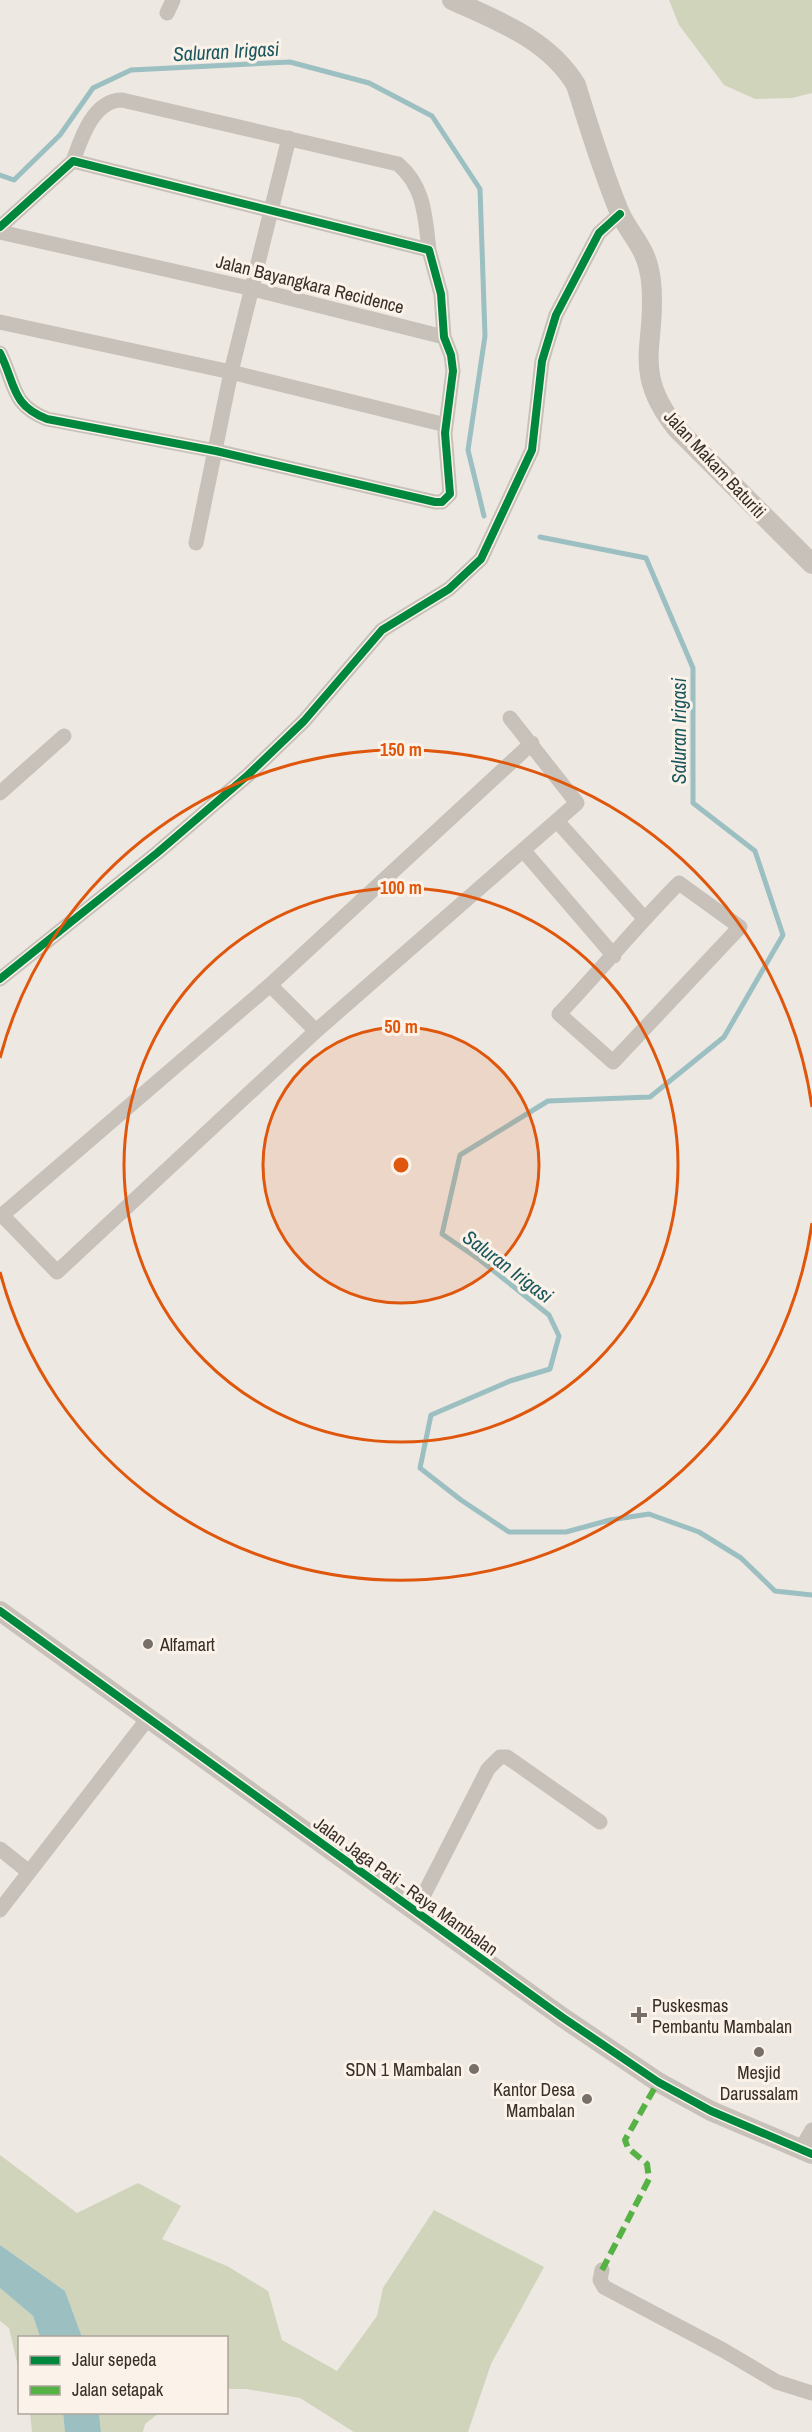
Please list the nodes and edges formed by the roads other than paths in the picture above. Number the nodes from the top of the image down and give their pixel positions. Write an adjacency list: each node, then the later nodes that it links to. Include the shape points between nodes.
1 (452, 0): 5 (street, Jalan Makam Baturiti, via 537,42 566,68 576,85)
2 (290, 138): 3 (street, via 115,100 94,117); 4 (street); 7 (street, via 398,164 411,175 423,202)
3 (73, 161): 4 (street); 6 (street)
4 (273, 211): 7 (street); 8 (street)
5 (620, 214): 16 (street, Jalan Makam Baturiti, via 639,240 651,278 647,359 659,404 677,429); 25 (street, via 599,233 556,315 542,361 532,450 481,559 449,589 382,630 304,722 248,775)
6 (0, 230): 8 (street, Jalan Bayangkara Recidence)
7 (429, 250): 10 (street, via 441,294)
8 (253, 289): 10 (street, Jalan Bayangkara Recidence); 12 (street)
9 (0, 322): 12 (street)
10 (444, 337): 13 (street, via 453,371)
11 (0, 353): 14 (street, via 21,404 29,412 47,419)
12 (231, 372): 13 (street); 14 (street)
13 (446, 425): 14 (street, via 450,494 442,502)
14 (216, 450): 15 (street)
15 (196, 543)
16 (812, 564)
17 (510, 718): 19 (street)
18 (64, 736): 20 (street)
19 (532, 743): 21 (street, via 577,803); 26 (street)
20 (0, 794)
21 (557, 821): 22 (street); 23 (street)
22 (523, 850): 24 (street); 27 (street)
23 (644, 918): 24 (street); 24 (street, via 679,883 740,927 613,1062 559,1014)
24 (614, 956)
25 (0, 979)
26 (270, 985): 27 (street); 28 (street)
27 (316, 1031): 28 (street, via 57,1272)
28 (1, 1216)
29 (0, 1611): 30 (street, Jalan Jaga Pati - Raya Mambalan)
30 (149, 1717): 33 (street); 35 (street, Jalan Jaga Pati - Raya Mambalan)
31 (600, 1822): 35 (street, via 507,1757 500,1757 488,1769)
32 (0, 1849): 33 (street)
33 (29, 1872): 34 (street)
34 (0, 1910)
35 (416, 1912): 37 (street, Jalan Jaga Pati - Raya Mambalan, via 676,2094)
36 (812, 2130): 37 (street)
37 (806, 2151)
38 (602, 2270): 39 (street, via 600,2280 604,2287 777,2382)
39 (812, 2393)

